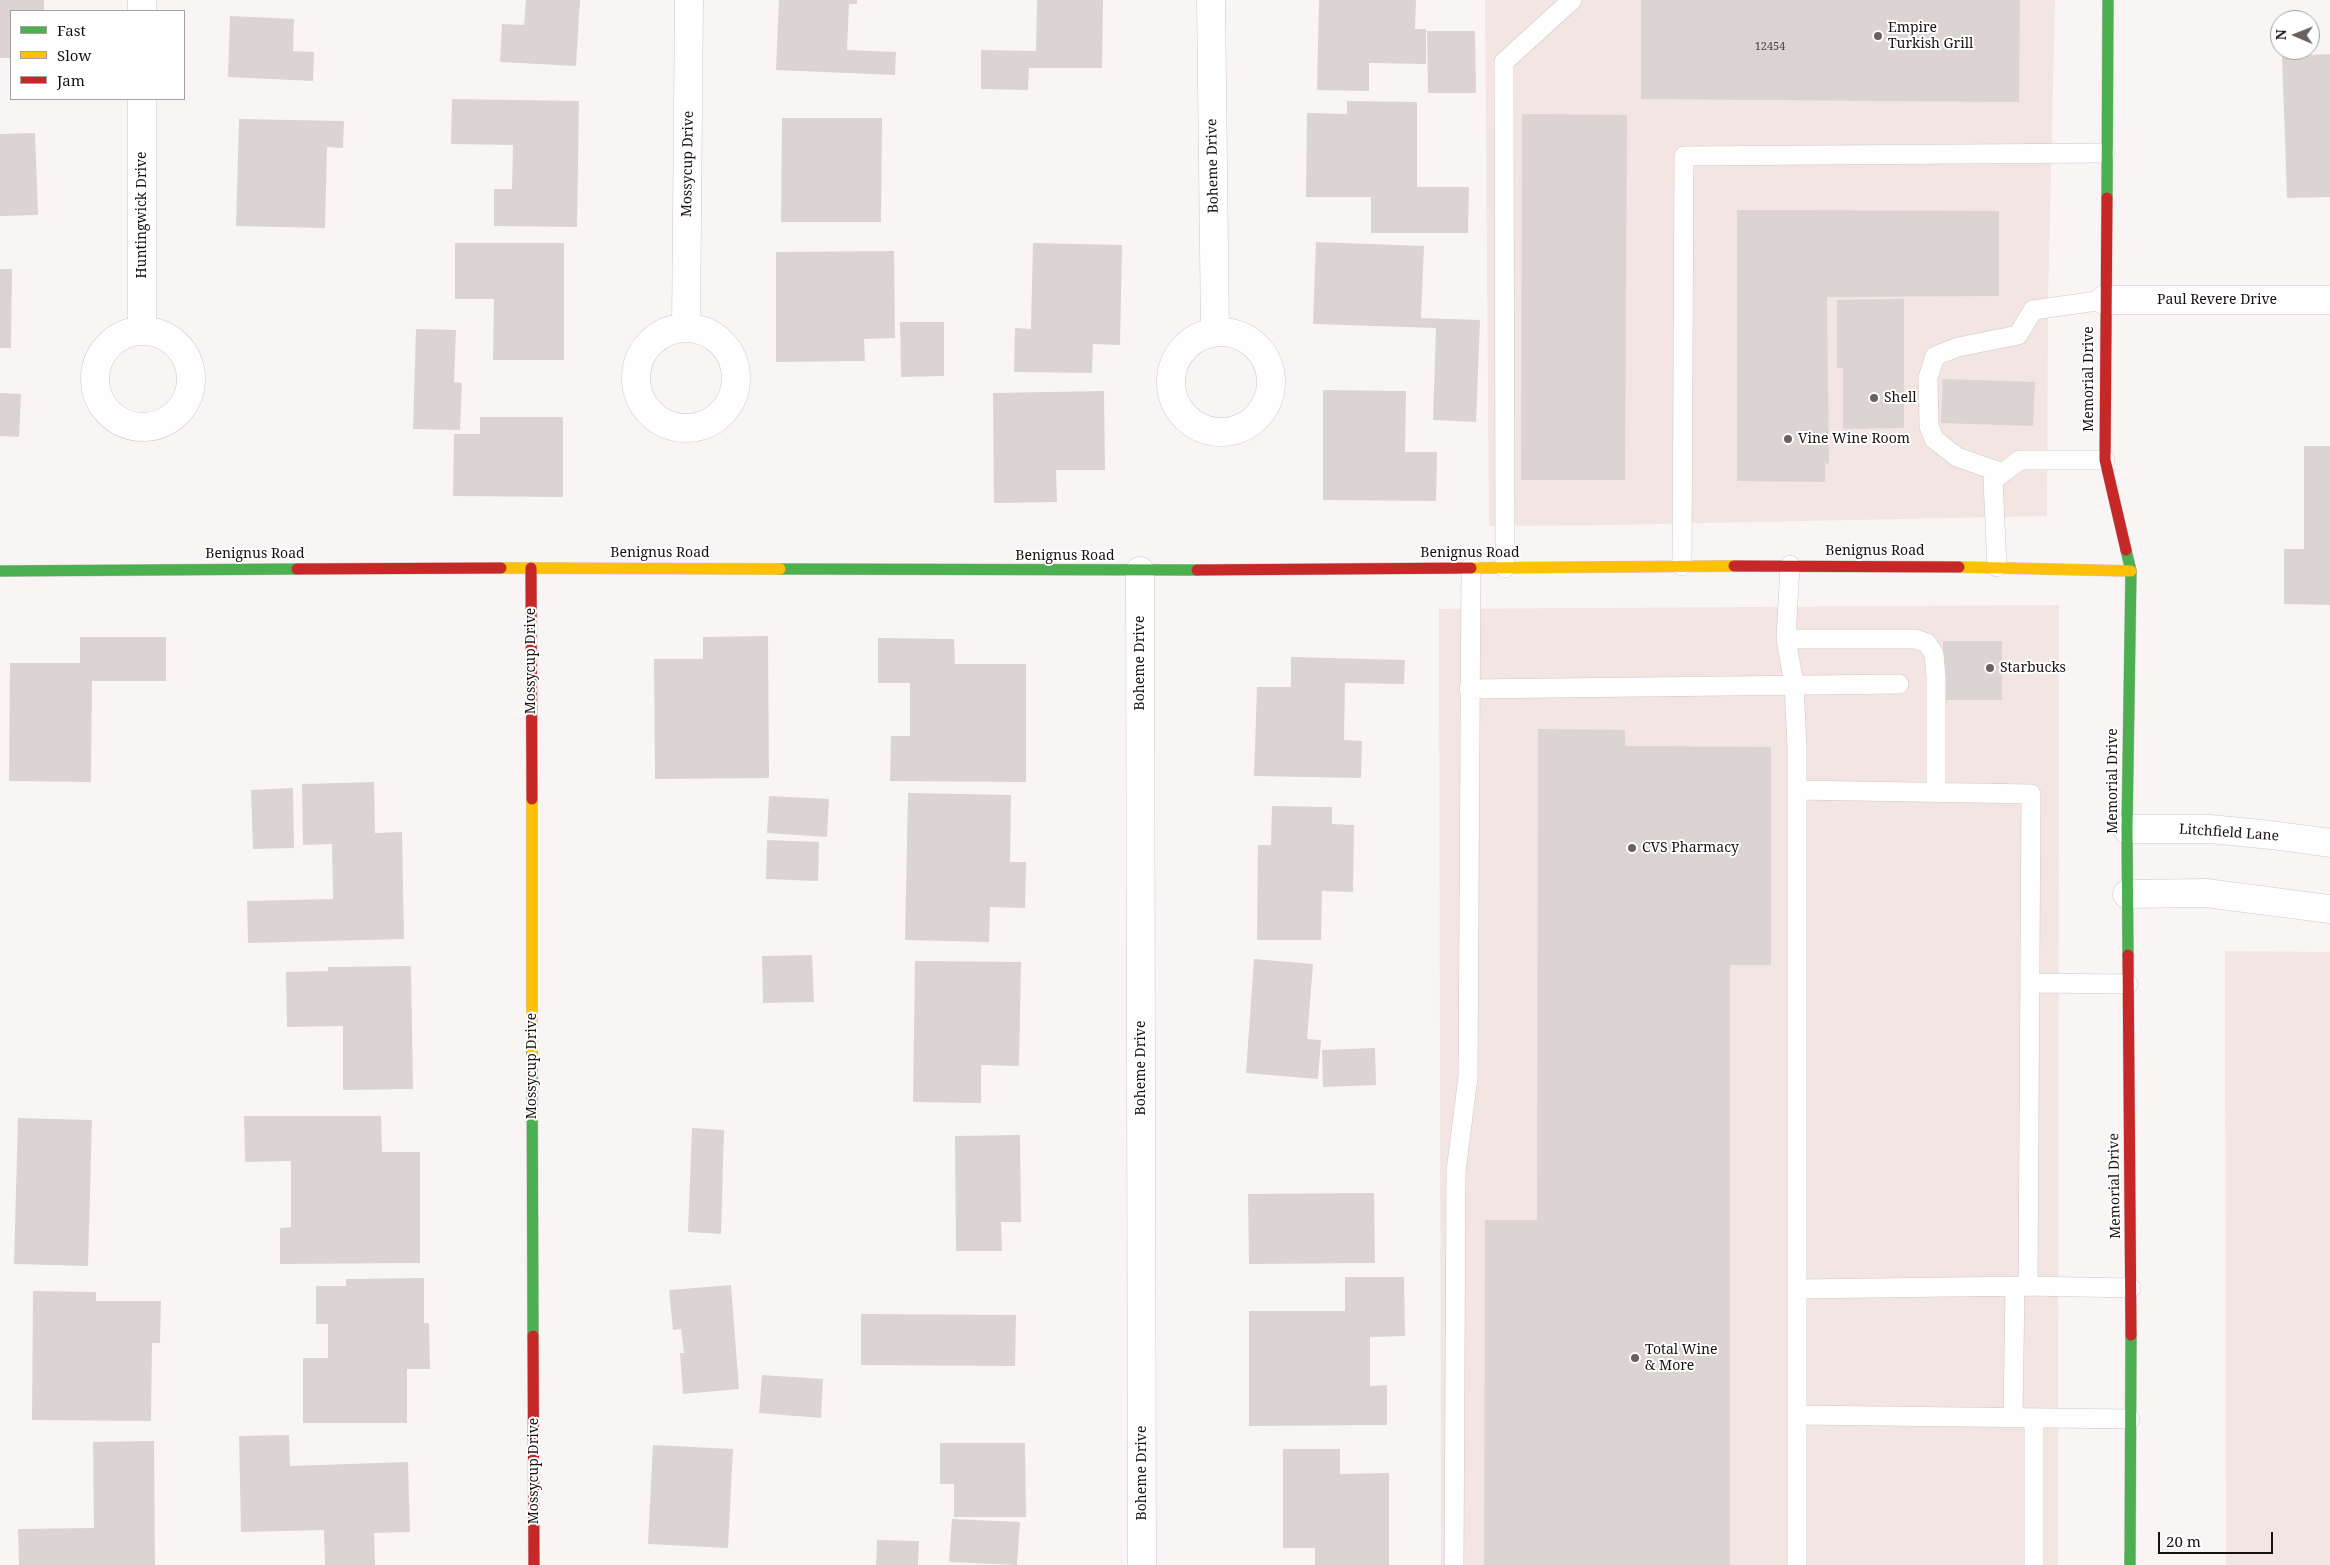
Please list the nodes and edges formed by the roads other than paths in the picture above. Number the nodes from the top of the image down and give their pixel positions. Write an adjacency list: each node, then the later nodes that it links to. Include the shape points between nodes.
1 (689, 0): 9 (street, Mossycup Drive)
2 (1211, 0): 11 (street, Boheme Drive)
3 (1572, 0): 19 (lane, via 1504,62)
4 (2108, 0): 6 (street, Memorial Drive)
5 (142, 100): 10 (street, Huntingwick Drive)
6 (2105, 153): 7 (street, Memorial Drive); 15 (lane, via 1684,156)
7 (2104, 300): 8 (street, Paul Revere Drive); 12 (street, Memorial Drive); 13 (lane, via 2034,310 2018,335 1958,346 1935,356 1928,378 1929,426 1934,439 1957,457)
8 (2330, 300)
9 (686, 328)
10 (142, 330)
11 (1215, 331)
12 (2104, 460): 13 (lane, via 2020,460); 22 (street, Memorial Drive)
13 (2003, 472): 17 (lane, via 1993,480)
14 (1790, 565): 15 (street, Benignus Road); 17 (street, Benignus Road); 23 (lane)
15 (1682, 566): 19 (street, Benignus Road)
16 (1471, 567): 19 (street, Benignus Road); 21 (street, Benignus Road); 26 (lane)
17 (1997, 567): 22 (street, Benignus Road)
18 (531, 568): 20 (street, Benignus Road); 21 (street, Benignus Road); 42 (street, Mossycup Drive)
19 (1505, 568)
20 (0, 571)
21 (1140, 571): 43 (street, Boheme Drive)
22 (2130, 571): 29 (street, Memorial Drive)
23 (1786, 639): 24 (lane); 28 (lane, via 1915,639 1927,643 1934,654 1936,677)
24 (1794, 684): 25 (lane); 26 (lane); 27 (lane)
25 (1899, 684)
26 (1469, 689): 44 (lane, via 1468,1076 1456,1171)
27 (1797, 790): 28 (lane); 37 (lane)
28 (1936, 793): 33 (lane, via 2031,794)
29 (2127, 829): 30 (street, Litchfield Lane, via 2210,829 2271,834); 31 (street, Memorial Drive)
30 (2330, 844)
31 (2127, 894): 32 (street, via 2206,893); 34 (street, Memorial Drive)
32 (2330, 909)
33 (2030, 983): 34 (lane); 35 (lane)
34 (2128, 984): 36 (street, Memorial Drive)
35 (2021, 1286): 36 (lane); 37 (lane); 39 (lane)
36 (2131, 1288): 41 (street, Memorial Drive)
37 (1797, 1289): 38 (lane)
38 (1797, 1415): 39 (lane); 45 (lane)
39 (2014, 1418): 40 (lane)
40 (2034, 1418): 41 (lane); 46 (lane)
41 (2130, 1419): 47 (street, Memorial Drive)
42 (534, 1565)
43 (1142, 1565)
44 (1454, 1565)
45 (1797, 1565)
46 (2034, 1565)
47 (2130, 1565)

